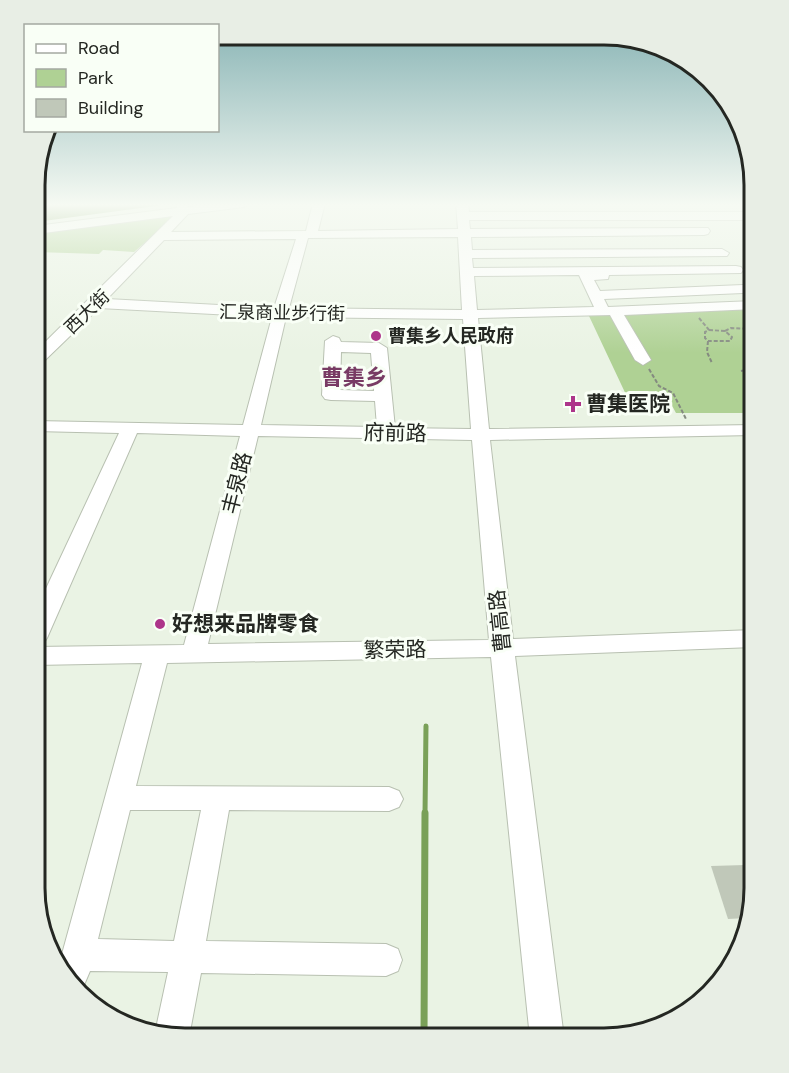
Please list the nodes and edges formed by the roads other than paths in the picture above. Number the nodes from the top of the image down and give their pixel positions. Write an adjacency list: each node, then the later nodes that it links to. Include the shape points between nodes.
1 (144, 253): 14 (street, 西大街)
2 (301, 253): 18 (street, 丰泉路)
3 (703, 253): 5 (street)
4 (722, 253): 7 (street)
5 (465, 254): 8 (street, 曹高路)
6 (744, 266): 7 (street)
7 (731, 269): 8 (street); 9 (street); 10 (street)
8 (466, 272): 19 (street, 曹高路)
9 (657, 274): 12 (street); 13 (street, via 585,276)
10 (744, 284)
11 (744, 290): 12 (street)
12 (671, 292): 13 (street); 16 (street)
13 (594, 295): 17 (street)
14 (96, 303): 18 (street, 汇泉商业步行街); 20 (street, 西大街)
15 (744, 305): 16 (street, 汇泉商业步行街)
16 (684, 308): 17 (street, 汇泉商业步行街)
17 (610, 312): 19 (street, 汇泉商业步行街); 21 (street)
18 (280, 314): 19 (street, 汇泉商业步行街); 25 (street, 丰泉路)
19 (469, 316): 28 (street, 曹高路)
20 (45, 352)
21 (643, 360)
22 (383, 396): 22 (street, via 331,395 333,344 379,348); 27 (street)
23 (45, 426): 24 (street, 府前路)
24 (130, 428): 25 (street, 府前路); 29 (street)
25 (250, 430): 27 (street, 府前路); 32 (street, 丰泉路)
26 (744, 430): 28 (street, 府前路)
27 (386, 433): 28 (street, 府前路)
28 (479, 435): 31 (street, 曹高路)
29 (45, 616)
30 (744, 638): 31 (street, 繁荣路)
31 (503, 648): 32 (street, 繁荣路); 42 (street, 曹高路)
32 (194, 653): 33 (street, 繁荣路)
33 (157, 654): 34 (street, 繁荣路); 35 (street)
34 (45, 656)
35 (119, 798): 36 (street); 40 (street)
36 (217, 799): 37 (street); 38 (street)
37 (389, 799)
38 (187, 957): 39 (street); 40 (street); 41 (street)
39 (386, 960)
40 (74, 968)
41 (174, 1027)
42 (546, 1028)

